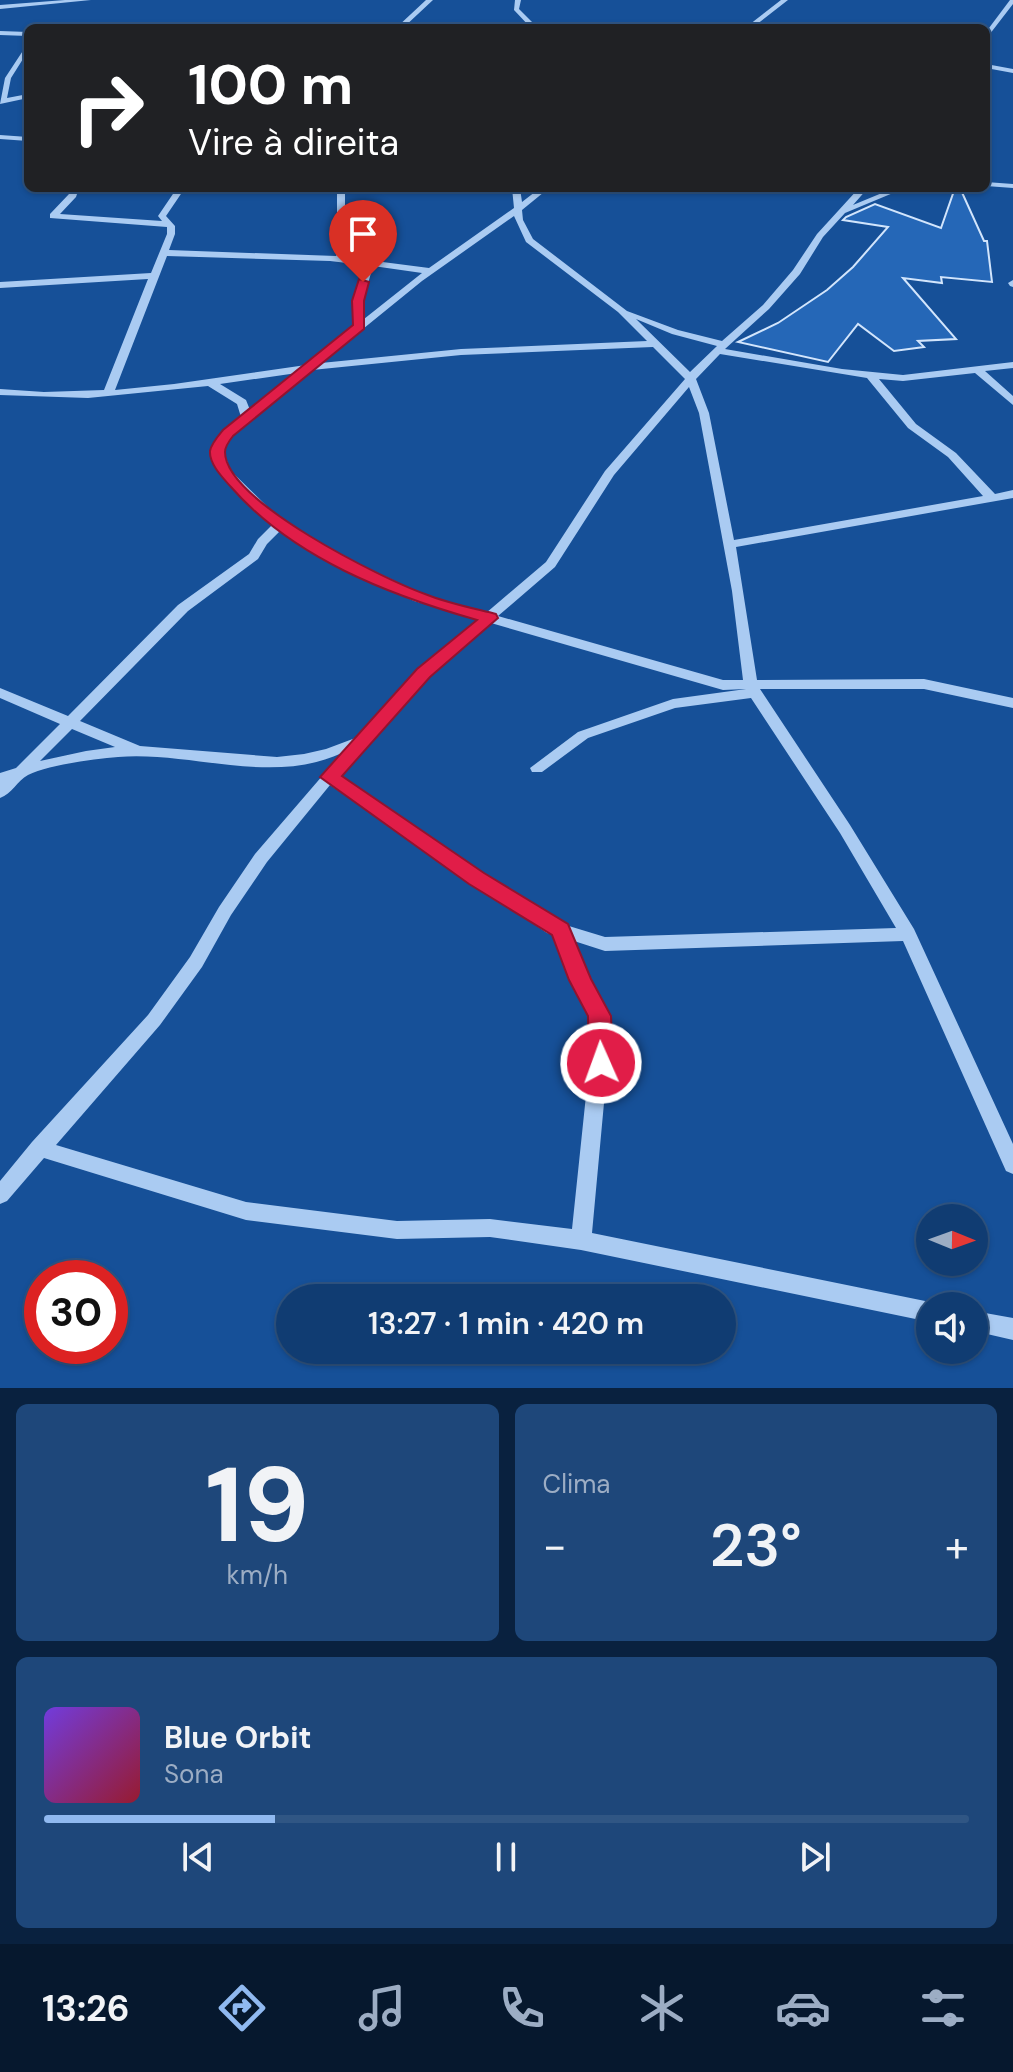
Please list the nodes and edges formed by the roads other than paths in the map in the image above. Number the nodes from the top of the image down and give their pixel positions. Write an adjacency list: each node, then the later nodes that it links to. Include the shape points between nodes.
1 (88, 0): 6 (street)
2 (430, 0): 7 (street)
3 (518, 0): 8 (street, via 516,9)
4 (785, 0): 9 (street)
5 (1011, 1): 10 (street)
6 (0, 7)
7 (403, 24)
8 (531, 24)
9 (753, 24)
10 (990, 31)
11 (0, 33): 12 (street)
12 (24, 34)
13 (24, 52): 17 (street)
14 (990, 67): 15 (street)
15 (1013, 71)
16 (24, 97): 17 (street)
17 (1, 102)
18 (0, 137): 19 (street)
19 (24, 139)
20 (990, 184): 21 (street)
21 (1013, 186)
22 (74, 192): 31 (street, via 53,216)
23 (178, 192): 31 (street, via 162,216)
24 (341, 192): 33 (street, via 341,212 358,220 361,228)
25 (516, 192): 29 (street)
26 (540, 192): 29 (street)
27 (861, 192): 30 (street)
28 (891, 192): 30 (street)
29 (518, 208): 35 (street); 38 (street, via 529,240)
30 (845, 211): 41 (street, via 766,307)
31 (168, 224): 32 (street, via 171,234)
32 (164, 253): 33 (street); 36 (street)
33 (338, 259): 34 (street)
34 (369, 263): 35 (street); 39 (street, via 358,301)
35 (429, 271): 39 (street)
36 (155, 276): 37 (street); 49 (street)
37 (0, 285)
38 (621, 310): 40 (street); 41 (street)
39 (359, 326): 43 (street)
40 (656, 344): 43 (street, via 467,353); 46 (street)
41 (722, 348): 45 (street); 46 (street)
42 (1013, 365): 44 (street)
43 (308, 368): 47 (street); 51 (street)
44 (979, 371): 45 (street); 50 (street)
45 (871, 376): 53 (street, via 912,426 952,455)
46 (691, 379): 55 (street, via 704,413); 56 (street, via 609,473 551,564)
47 (211, 384): 49 (street); 51 (street, via 236,396)
48 (0, 392): 49 (street)
49 (108, 393)
50 (1013, 402)
51 (247, 418): 54 (street, via 221,441 218,456 234,481)
52 (1013, 494): 53 (street)
53 (992, 498): 55 (street)
54 (279, 525): 56 (street, via 419,598); 60 (street, via 254,556 183,608)
55 (729, 545): 57 (street)
56 (490, 618): 57 (street); 61 (street, via 424,673)
57 (754, 690): 59 (street, via 924,684); 63 (street, via 673,704 583,735); 69 (street)
58 (0, 693): 60 (street)
59 (1013, 703)
60 (69, 720): 62 (street); 64 (street)
61 (372, 732): 62 (street, via 332,755 302,761); 65 (street)
62 (138, 751): 64 (street)
63 (537, 768)
64 (22, 771): 66 (street); 67 (street)
65 (329, 777): 68 (street); 70 (street, via 261,858 154,1020)
66 (0, 778)
67 (0, 793)
68 (561, 930): 69 (street, via 605,944); 73 (street, via 599,1016 601,1038)
69 (908, 934): 71 (street)
70 (39, 1148): 72 (street); 73 (street, via 143,1182 281,1217 397,1230 490,1228)
71 (1013, 1165)
72 (0, 1195)
73 (581, 1240): 74 (street)
74 (916, 1309)
75 (988, 1324): 76 (street)
76 (1013, 1329)

